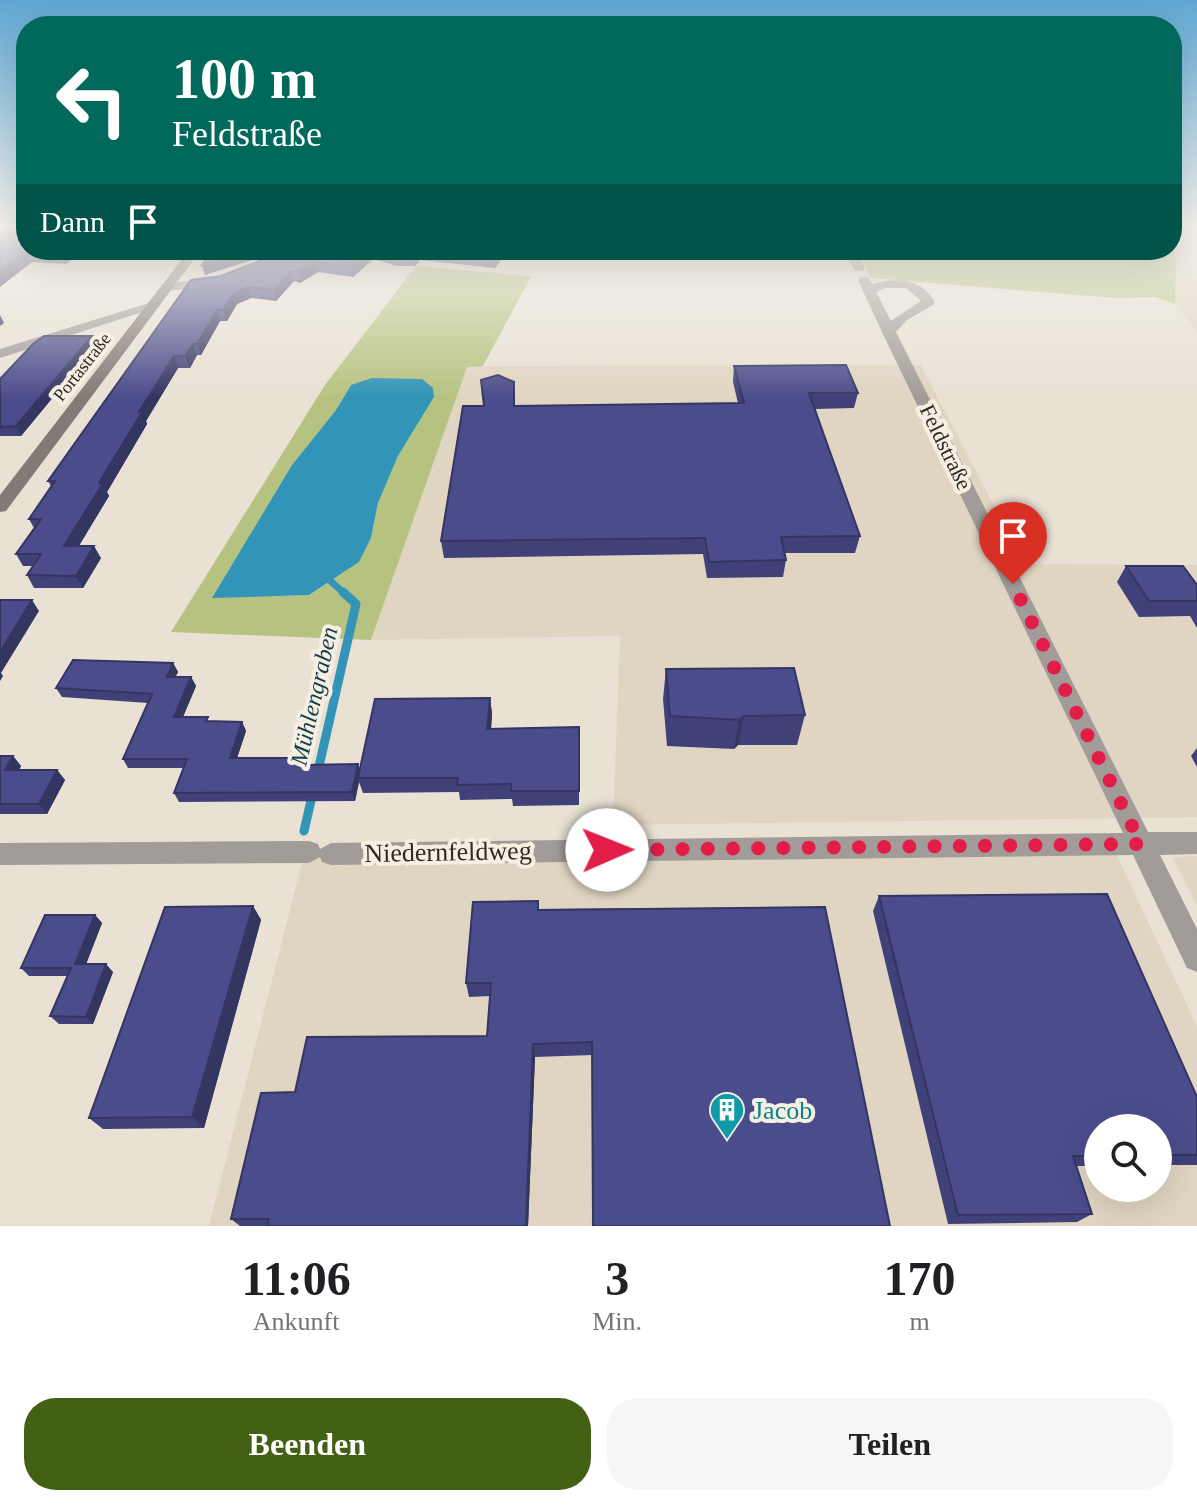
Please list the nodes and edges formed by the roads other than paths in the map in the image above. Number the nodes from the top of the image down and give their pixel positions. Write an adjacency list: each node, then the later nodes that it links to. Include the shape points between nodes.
1 (169, 284): 5 (main road, Portastraße)
2 (191, 284): 5 (street)
3 (866, 284): 7 (street, Feldstraße)
4 (904, 284): 7 (street, via 918,288 928,302)
5 (167, 287): 6 (main road, Portastraße)
6 (154, 306): 8 (street); 9 (main road, Portastraße)
7 (889, 332): 11 (street, Feldstraße)
8 (0, 354)
9 (0, 507)
10 (1197, 843): 11 (street, Niedernfeldweg)
11 (1141, 844): 12 (street, Niedernfeldweg); 13 (street, Feldstraße)
12 (0, 854)
13 (1197, 958)

